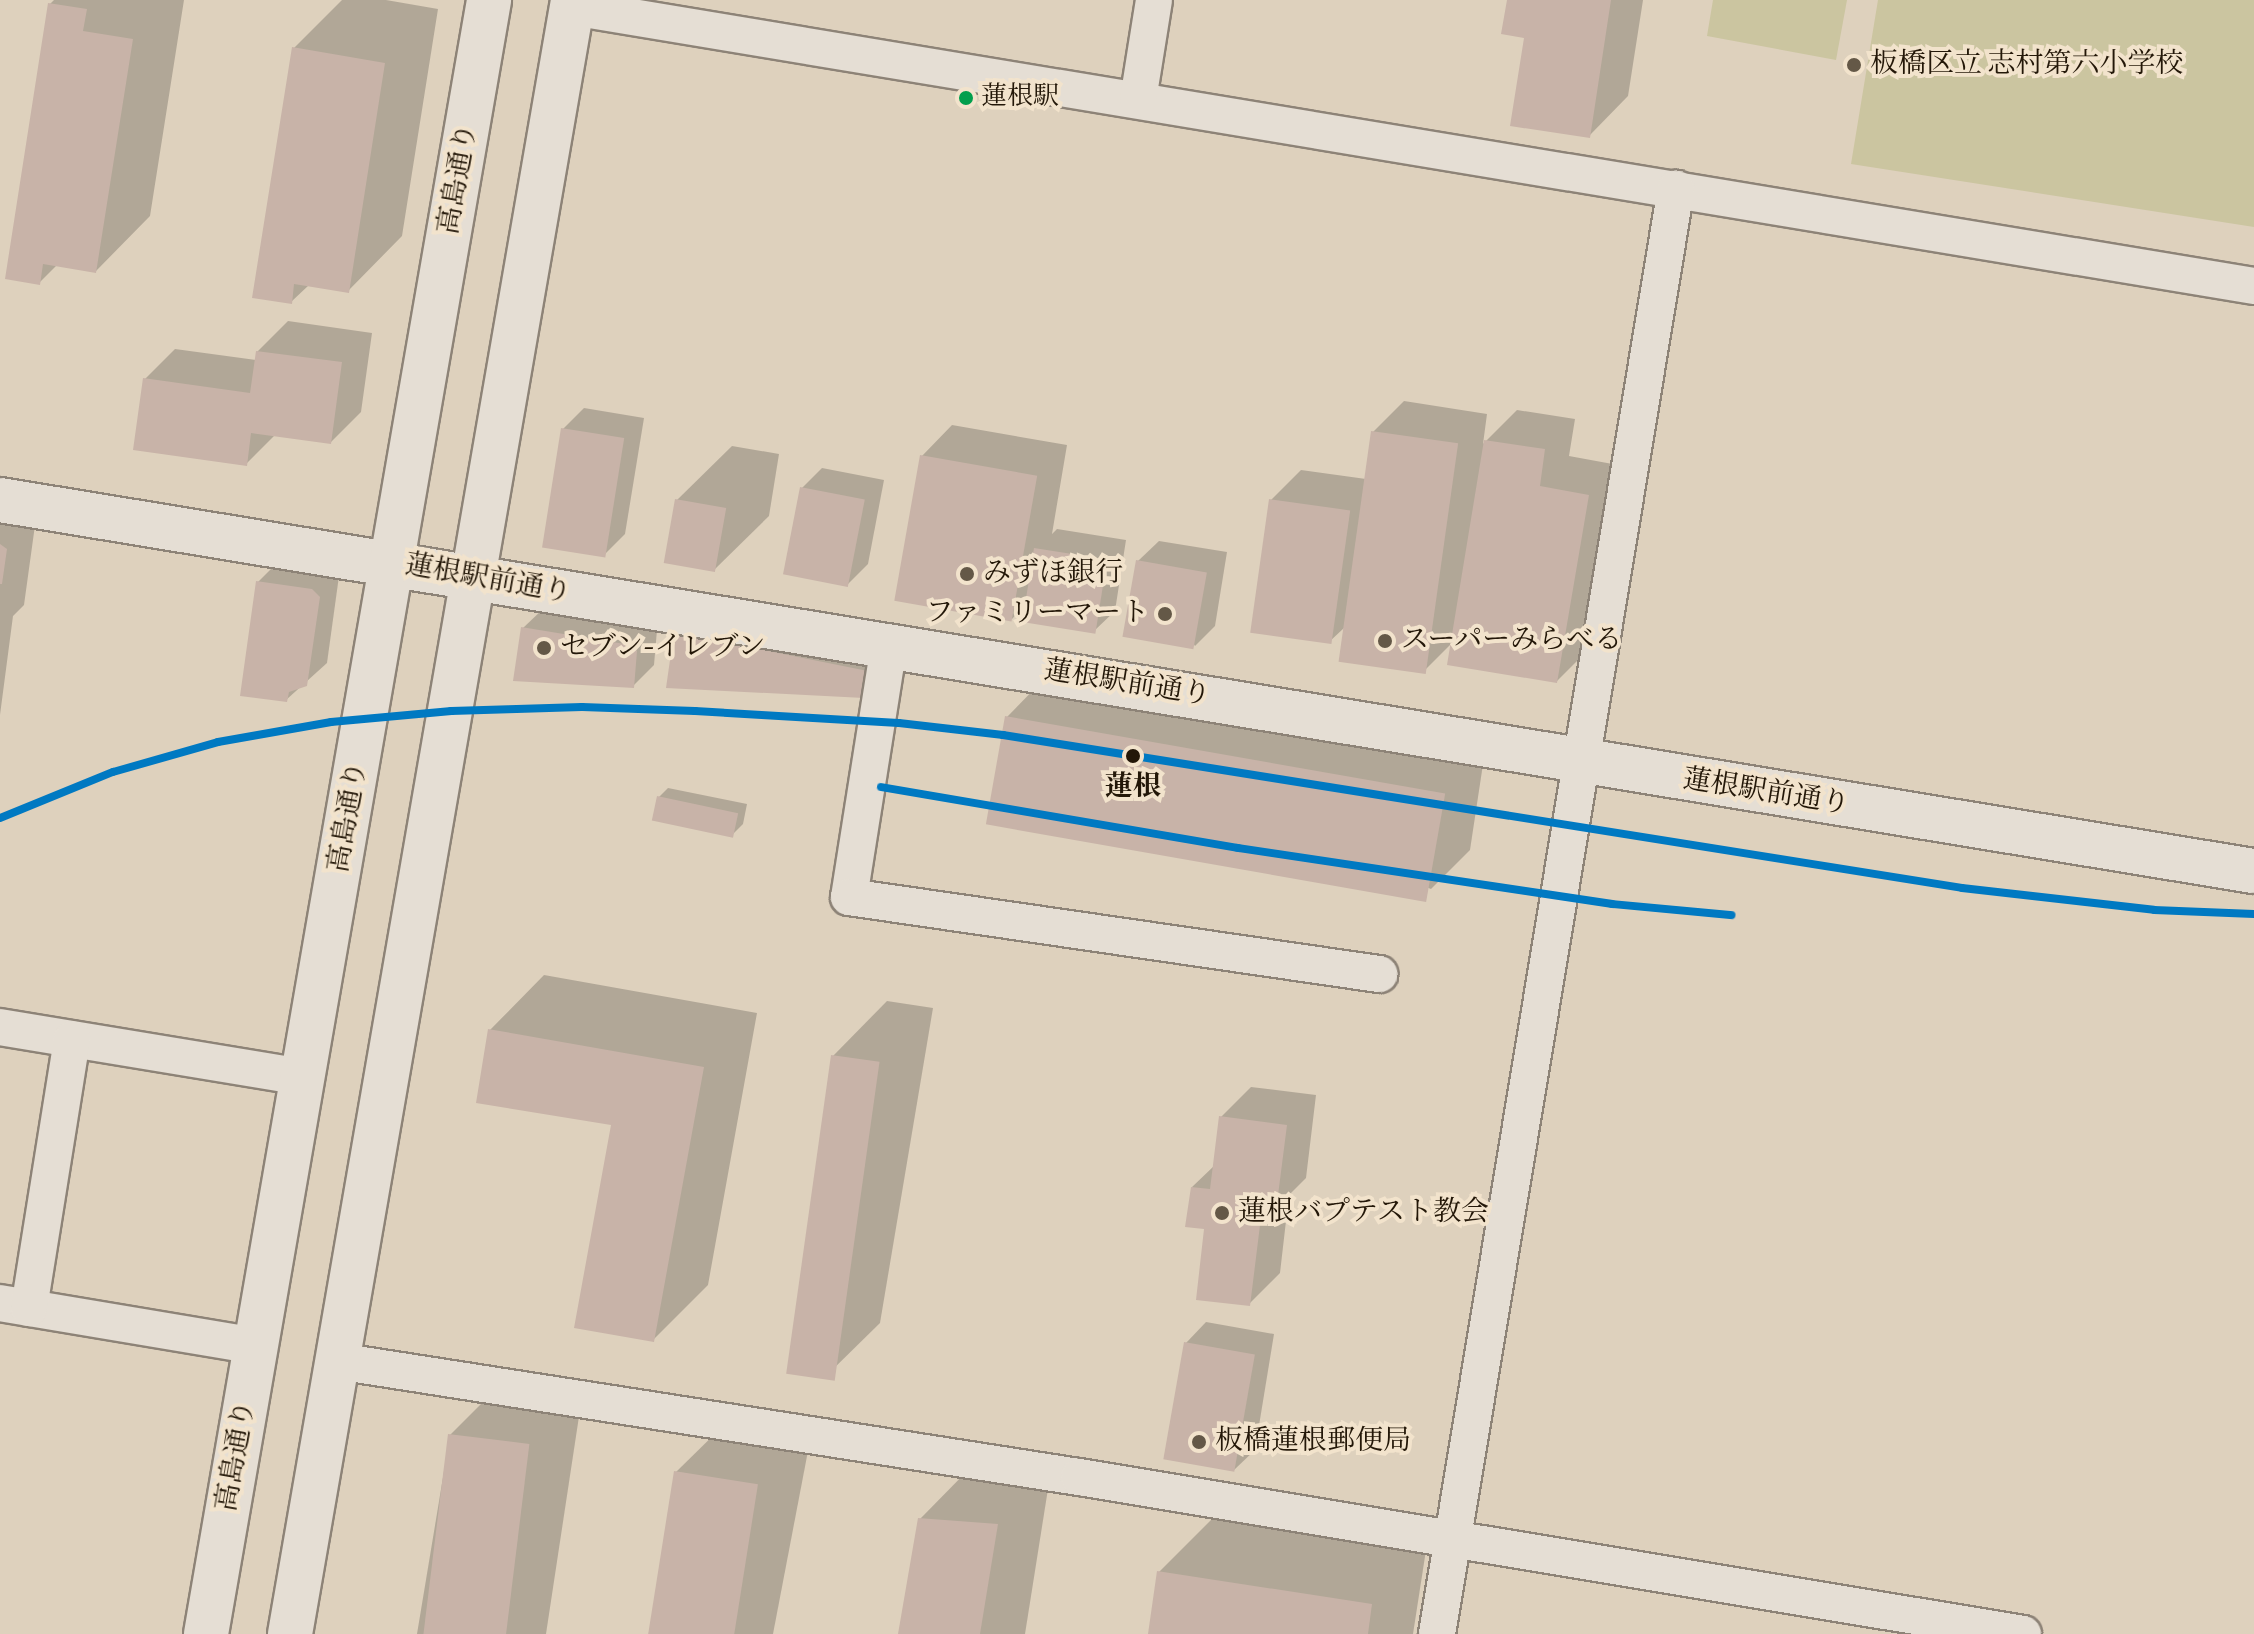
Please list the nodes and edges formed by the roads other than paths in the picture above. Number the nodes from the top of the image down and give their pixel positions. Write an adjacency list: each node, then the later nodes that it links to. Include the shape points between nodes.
1 (489, 0): 8 (main road, 高島通り)
2 (1154, 0): 4 (street)
3 (572, 4): 4 (street); 9 (main road)
4 (1138, 100): 5 (street)
5 (1676, 189): 6 (street); 11 (street)
6 (2254, 286)
7 (0, 500): 8 (main road, 蓮根駅前通り)
8 (394, 564): 9 (main road, 蓮根駅前通り); 16 (main road, 高島通り)
9 (473, 578): 10 (main road, 蓮根駅前通り); 19 (main road)
10 (889, 645): 11 (main road, 蓮根駅前通り); 13 (street, via 849,897)
11 (1583, 763): 12 (main road, 蓮根駅前通り); 20 (street)
12 (2254, 871)
13 (1379, 974)
14 (0, 1027): 15 (street)
15 (72, 1039): 16 (street); 17 (street)
16 (303, 1077): 18 (main road, 高島通り)
17 (14, 1306): 18 (street)
18 (256, 1346): 21 (main road, 高島通り)
19 (337, 1361): 20 (street); 22 (main road)
20 (1453, 1540): 23 (street); 24 (street)
21 (206, 1634)
22 (290, 1634)
23 (1437, 1634)
24 (2023, 1634)

